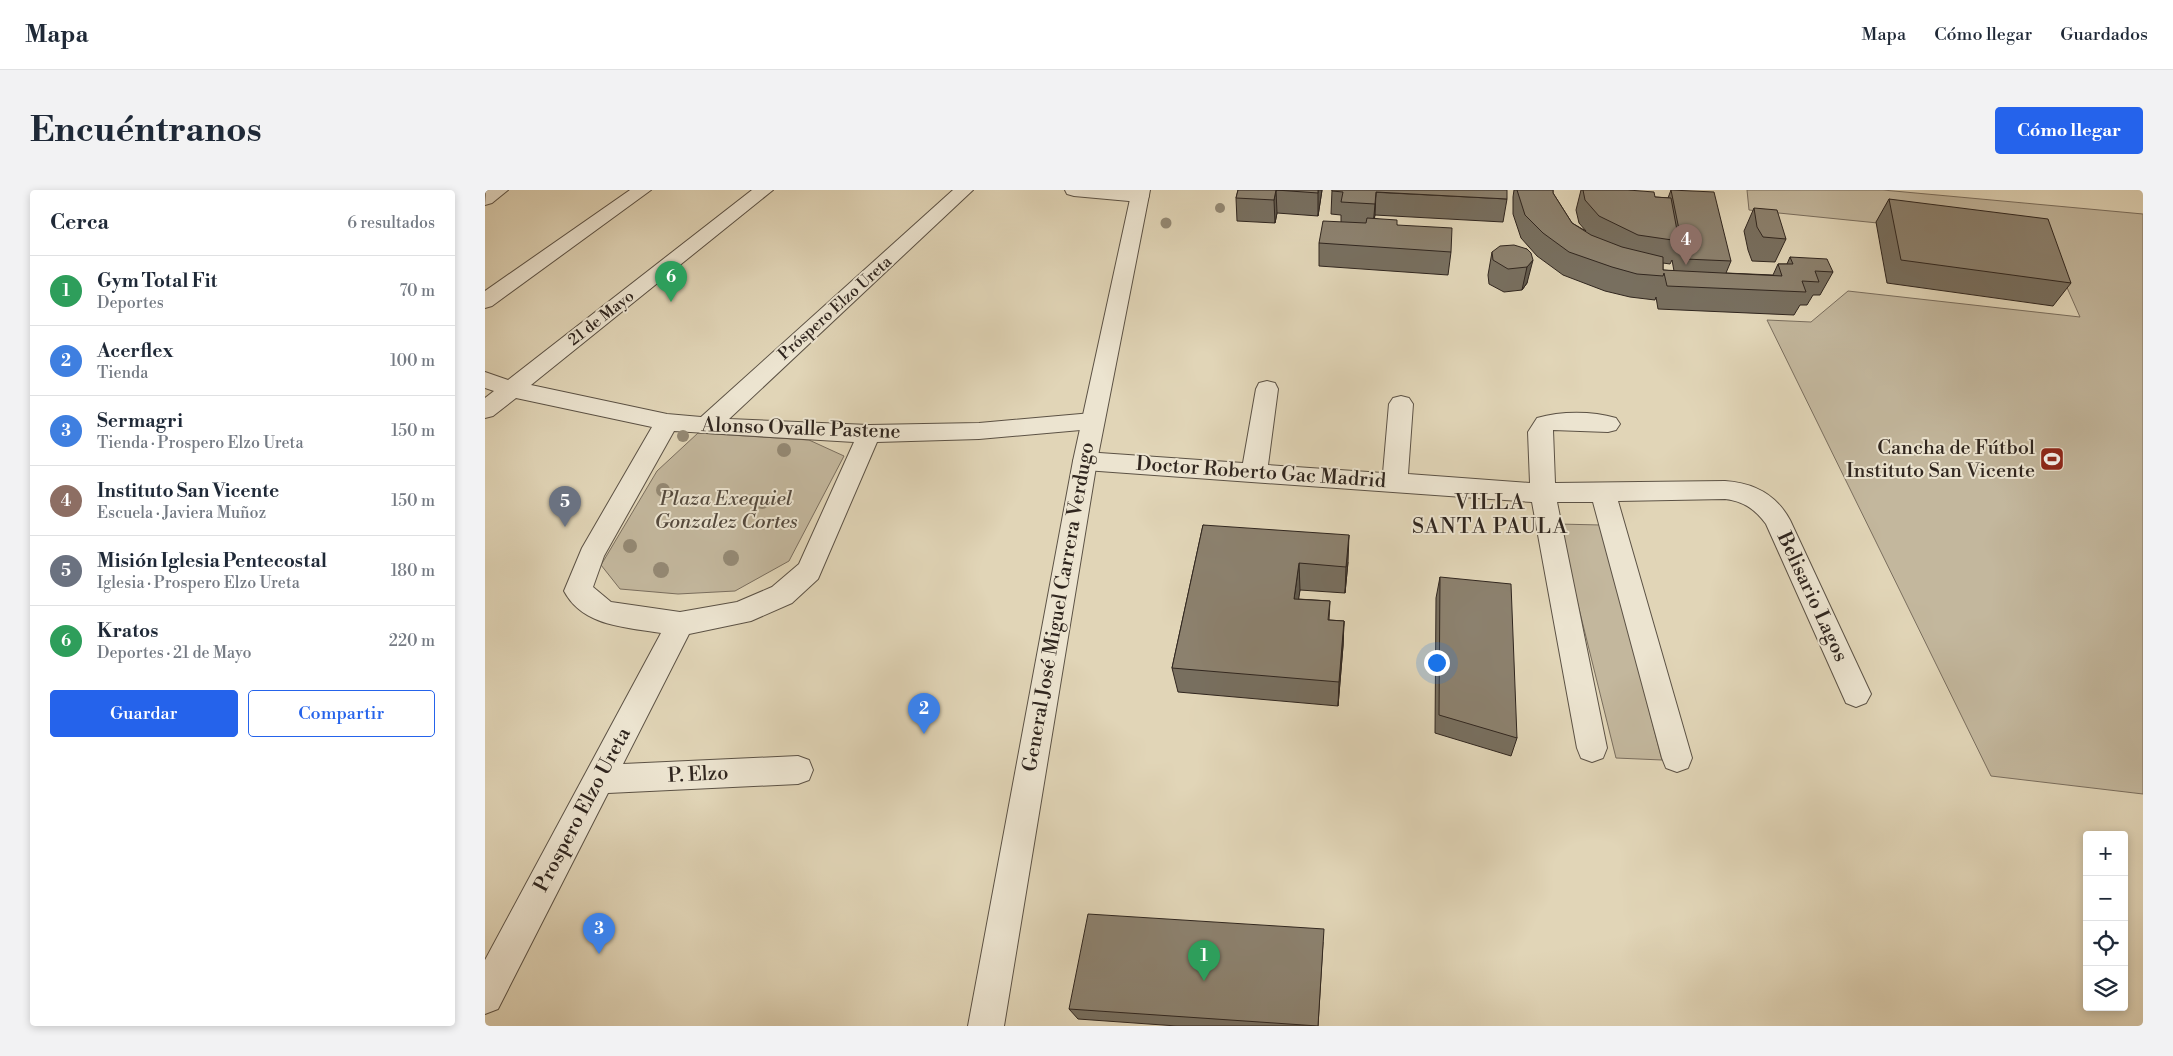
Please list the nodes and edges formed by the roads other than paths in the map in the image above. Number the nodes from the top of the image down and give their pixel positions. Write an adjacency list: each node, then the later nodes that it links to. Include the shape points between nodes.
1 (499, 190): 7 (street)
2 (643, 190): 8 (street)
3 (764, 190): 10 (street, 21 de Mayo)
4 (964, 190): 17 (street, Próspero Elzo Ureta)
5 (1074, 190): 6 (street)
6 (1140, 193): 14 (street, General José Miguel Carrera Verdugo)
7 (485, 199)
8 (485, 301)
9 (485, 380): 10 (street, Alonso Ovalle Pastene)
10 (512, 389): 13 (street, 21 de Mayo); 15 (street, Alonso Ovalle Pastene)
11 (1267, 389): 20 (street)
12 (1401, 404): 21 (street)
13 (485, 410)
14 (1092, 421): 18 (street, Alonso Ovalle Pastene, via 979,431); 19 (street, General José Miguel Carrera Verdugo)
15 (667, 422): 17 (street, Alonso Ovalle Pastene); 25 (street, via 591,555 578,591 604,612)
16 (1607, 424): 23 (street, via 1556,420 1545,424 1540,432)
17 (706, 426): 18 (street, Alonso Ovalle Pastene)
18 (869, 434): 25 (street, via 809,571 782,595 741,613)
19 (1085, 461): 20 (street, Doctor Roberto Gac Madrid); 32 (street, General José Miguel Carrera Verdugo)
20 (1254, 473): 21 (street, Doctor Roberto Gac Madrid)
21 (1395, 482): 23 (street, Doctor Roberto Gac Madrid)
22 (1603, 492): 23 (street, Doctor Roberto Gac Madrid); 24 (street, Doctor Roberto Gac Madrid, via 1735,490); 28 (street)
23 (1543, 493): 27 (street)
24 (1764, 503): 26 (street, Belisario Lagos, via 1777,520)
25 (680, 624): 30 (street, Prospero Elzo Ureta)
26 (1856, 694)
27 (1591, 748)
28 (1677, 758)
29 (798, 770): 30 (street, P. Elzo)
30 (599, 780): 31 (street, Prospero Elzo Ureta)
31 (485, 996)
32 (986, 1026)

